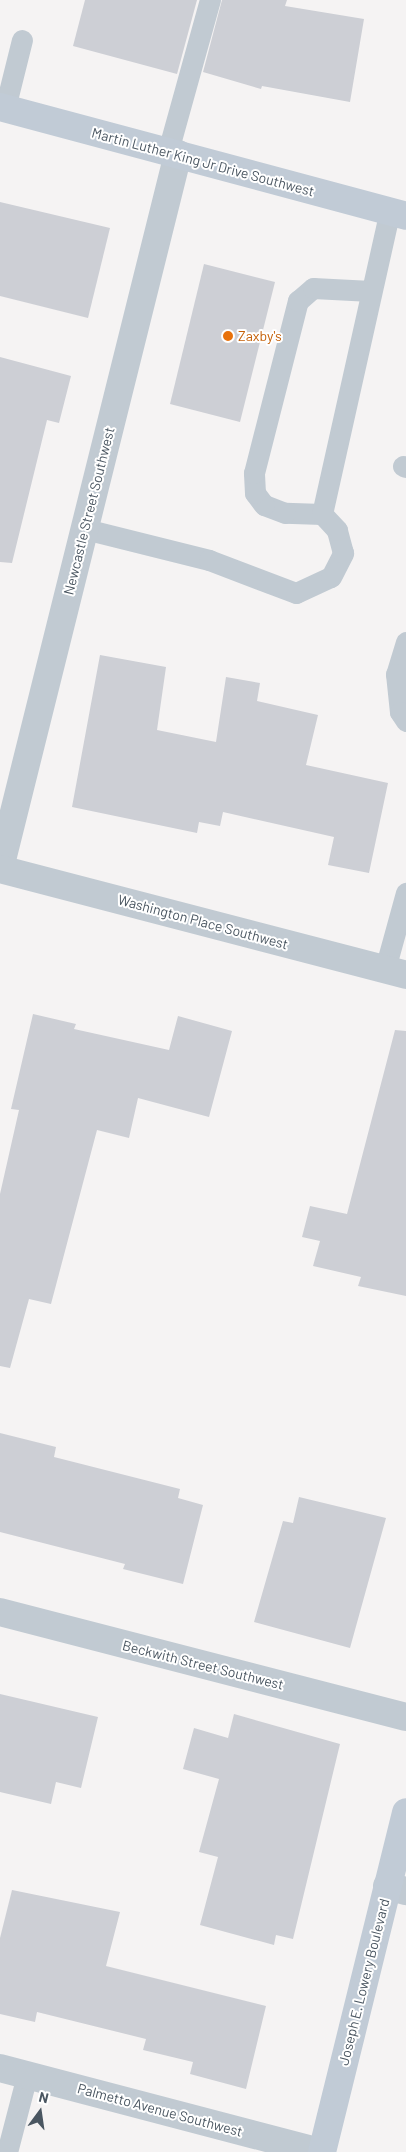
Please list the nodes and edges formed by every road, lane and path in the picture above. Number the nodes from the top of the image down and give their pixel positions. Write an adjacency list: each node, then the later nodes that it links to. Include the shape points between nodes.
1 (210, 0): 4 (lane)
2 (22, 40): 3 (lane)
3 (2, 107): 4 (main road, Martin Luther King Jr Drive Southwest)
4 (173, 152): 5 (main road, Martin Luther King Jr Drive Southwest); 8 (street, Newcastle Street Southwest)
5 (398, 214): 6 (lane)
6 (370, 291): 7 (lane); 7 (lane, via 313,288 298,301 254,473 255,493 264,505 285,513)
7 (322, 514): 8 (lane, via 336,530 343,553 331,578 296,593 210,560)
8 (84, 529): 11 (street, Newcastle Street Southwest)
9 (406, 642): 10 (lane, via 396,674 400,712)
10 (406, 721)
11 (0, 869): 13 (street, Washington Place Southwest)
12 (406, 893): 13 (lane)
13 (395, 972)
14 (0, 1612): 15 (street, Beckwith Street Southwest)
15 (406, 1717)
16 (406, 1812): 17 (main road, Joseph E. Lowery Boulevard)
17 (397, 1889): 21 (main road, Joseph E. Lowery Boulevard)
18 (0, 2068): 19 (street, Palmetto Avenue Southwest)
19 (27, 2075): 20 (lane); 21 (street, Palmetto Avenue Southwest)
20 (7, 2152)
21 (321, 2152)

